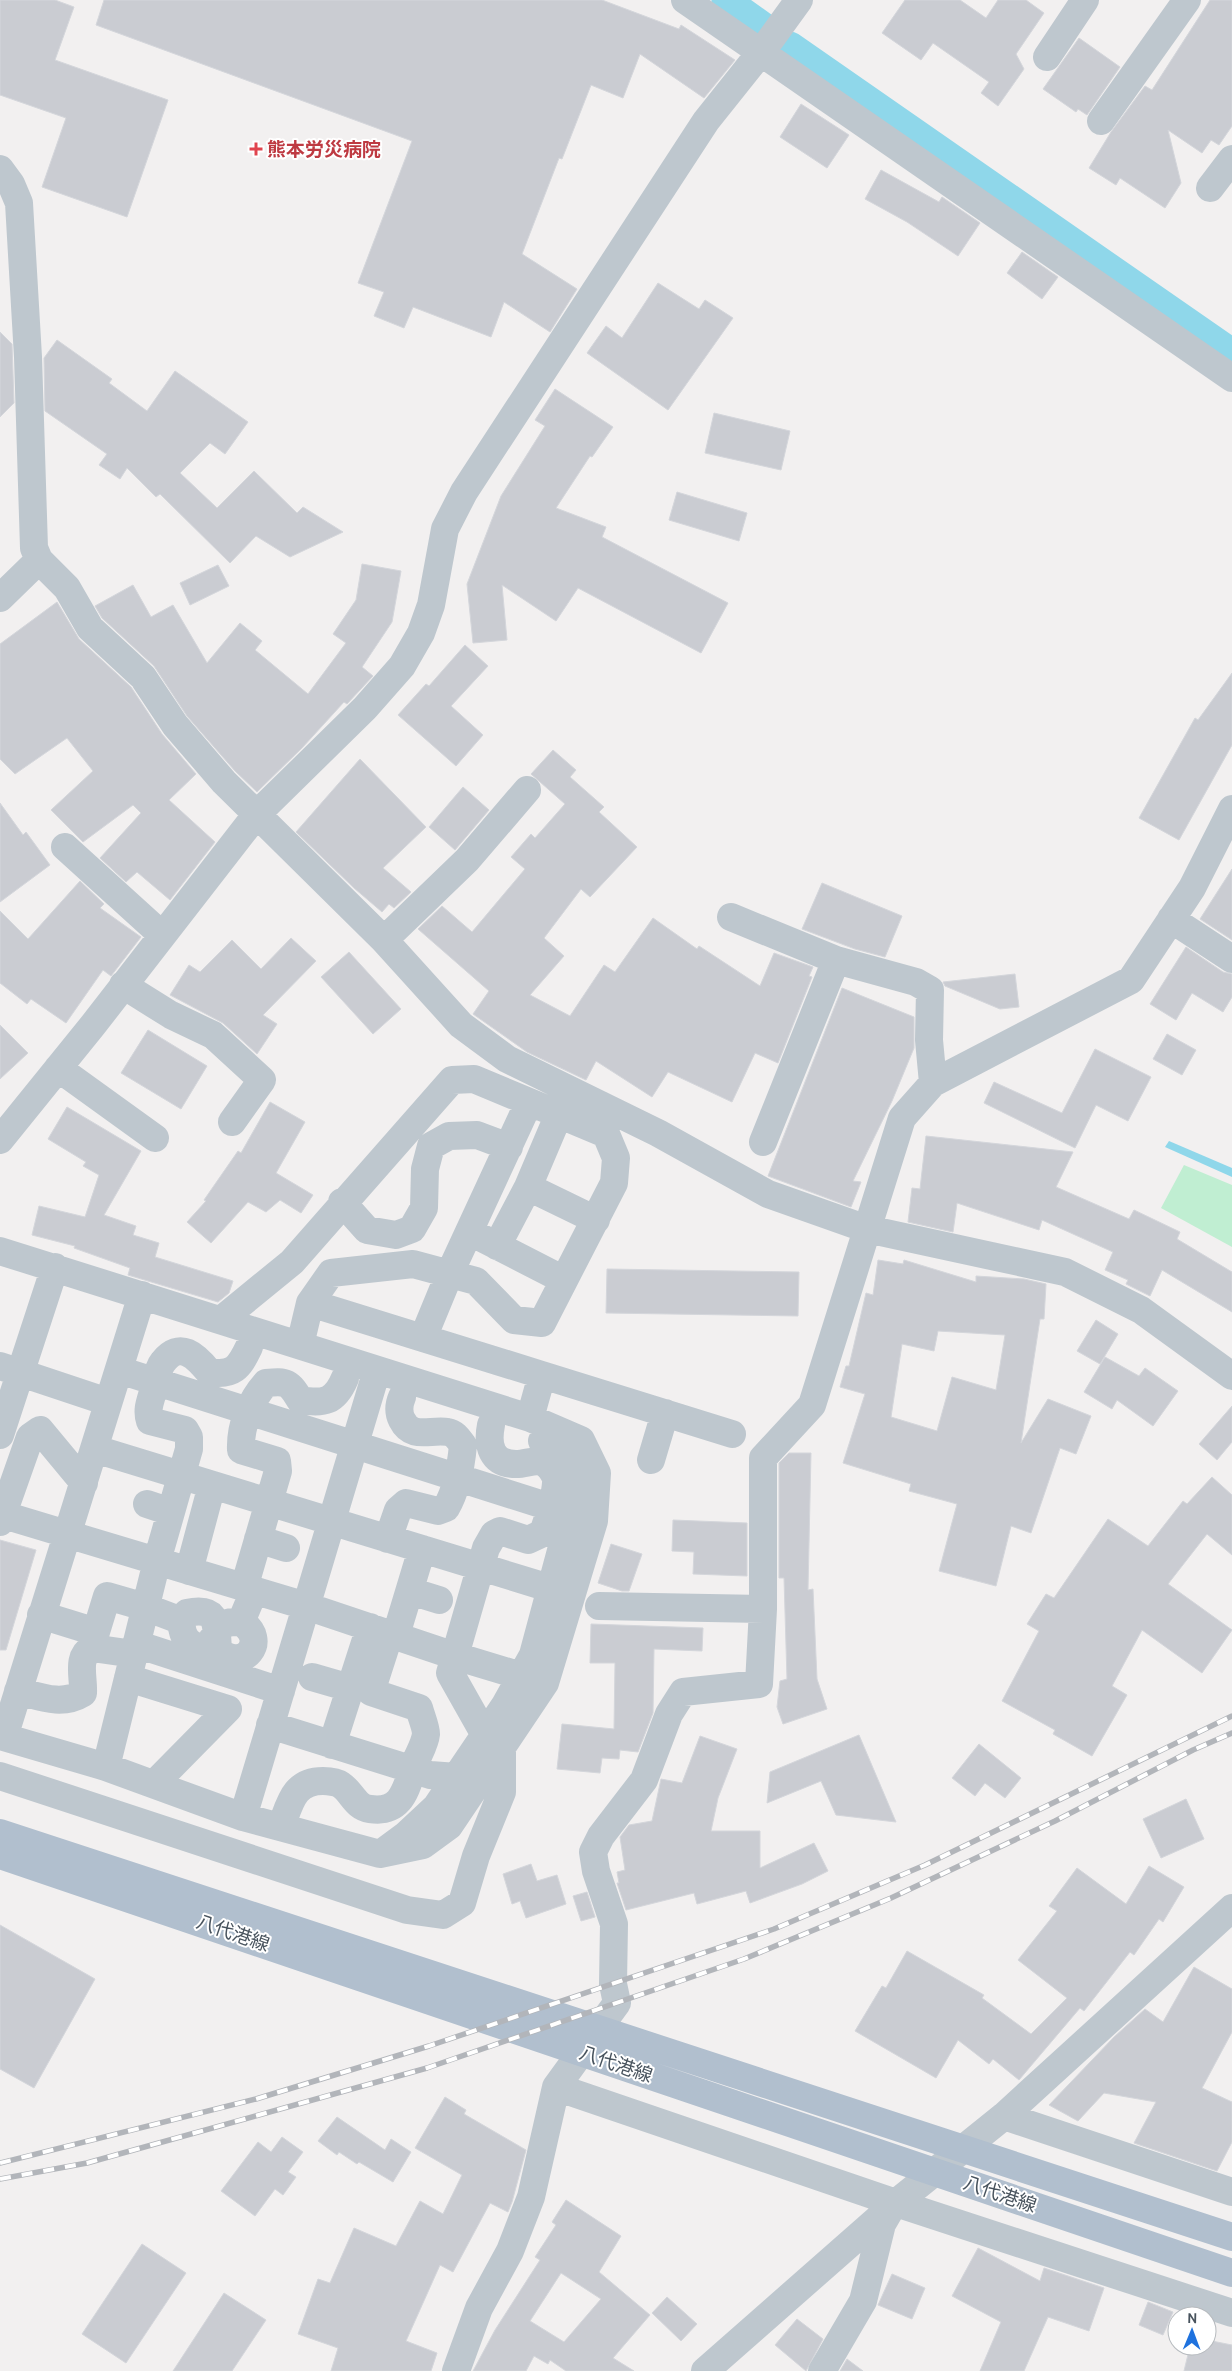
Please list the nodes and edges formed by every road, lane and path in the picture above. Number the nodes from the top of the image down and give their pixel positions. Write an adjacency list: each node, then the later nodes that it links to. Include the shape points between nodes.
1 (685, 0): 5 (street)
2 (798, 0): 5 (street)
3 (1085, 0): 6 (street)
4 (1187, 0): 7 (street)
5 (762, 52): 11 (street); 16 (street, via 706,121 464,492 446,529 431,605 421,633 402,666 365,708)
6 (1047, 57)
7 (1101, 121)
8 (1232, 159): 10 (street)
9 (0, 169): 12 (street, via 19,203 34,548)
10 (1210, 188)
11 (1232, 378)
12 (39, 560): 13 (street); 16 (street, via 67,588 90,628 143,677 176,725)
13 (0, 598)
14 (527, 790): 21 (street, via 467,860)
15 (1232, 809): 19 (street, via 1192,888)
16 (256, 815): 20 (street); 21 (street)
17 (65, 847): 20 (street)
18 (731, 917): 22 (street)
19 (1171, 919): 23 (street); 26 (street, via 1131,980)
20 (162, 935): 24 (street)
21 (384, 940): 37 (street, via 461,1025 507,1059 658,1133 768,1194)
22 (836, 960): 26 (street, via 916,982 930,990 929,1040); 32 (street)
23 (1232, 960)
24 (123, 985): 25 (street); 29 (street, via 171,1015 213,1035 262,1080)
25 (58, 1068): 30 (street); 31 (street)
26 (933, 1083): 37 (street, via 902,1118)
27 (530, 1102): 28 (street); 33 (street); 35 (street, via 474,1079 452,1080)
28 (559, 1114): 34 (street); 36 (street, via 606,1134 616,1158 614,1183)
29 (232, 1122)
30 (155, 1138)
31 (0, 1140)
32 (763, 1142)
33 (509, 1147): 35 (street, via 478,1135 449,1136 431,1146 424,1208 412,1229 396,1235 367,1230); 38 (street)
34 (528, 1186): 36 (street); 39 (street)
35 (342, 1202): 41 (street)
36 (596, 1220): 46 (street)
37 (868, 1229): 56 (street, via 1065,1272 1141,1310); 93 (street, via 812,1405 763,1458)
38 (469, 1232): 39 (street); 45 (street)
39 (497, 1246): 46 (street)
40 (0, 1251): 44 (street)
41 (292, 1262): 43 (street); 49 (street)
42 (0, 1269): 44 (street)
43 (331, 1273): 45 (street, via 413,1264); 48 (street)
44 (52, 1275): 47 (street); 53 (street)
45 (449, 1275): 46 (street, via 476,1281 514,1320 542,1323); 50 (street)
46 (564, 1280)
47 (140, 1303): 49 (street); 52 (street); 54 (street)
48 (310, 1303): 50 (street); 51 (street)
49 (221, 1320): 51 (street)
50 (423, 1338): 55 (street)
51 (300, 1345): 58 (street)
52 (249, 1347): 57 (street); 59 (street, via 236,1369 223,1374 209,1372 186,1351 178,1352 162,1363)
53 (10, 1369): 61 (street); 66 (street)
54 (119, 1370): 59 (street); 61 (street)
55 (542, 1375): 63 (street); 64 (street)
56 (1232, 1376)
57 (345, 1378): 58 (street); 62 (street, via 339,1392 318,1403 300,1400 283,1382 266,1383)
58 (374, 1378): 60 (street); 64 (street); 67 (street)
59 (156, 1381): 62 (street); 70 (street, via 147,1412 150,1421 185,1430 189,1437)
60 (402, 1397): 71 (street, via 400,1417 406,1428 415,1432 448,1432 463,1445); 75 (street, via 555,1446 567,1455 574,1472 577,1491)
61 (108, 1402): 68 (street)
62 (249, 1411): 67 (street); 74 (street, via 240,1439 241,1450 277,1461 278,1471)
63 (665, 1413): 65 (street); 69 (street)
64 (530, 1418): 75 (street, via 581,1440 597,1473)
65 (732, 1434)
66 (0, 1436)
67 (355, 1444): 71 (street); 77 (street)
68 (94, 1449): 70 (street); 72 (street)
69 (651, 1460)
70 (181, 1475): 73 (street); 83 (street, via 158,1508)
71 (458, 1477): 75 (street); 80 (street, via 446,1508 438,1511 406,1503 398,1510)
72 (84, 1483): 76 (street, via 40,1430 30,1437); 78 (street)
73 (212, 1485): 74 (street); 85 (street, via 213,1525)
74 (269, 1502): 77 (street); 79 (street)
75 (572, 1514): 84 (street, via 528,1540 500,1531 494,1534); 88 (street)
76 (1, 1517): 78 (street)
77 (332, 1521): 80 (street); 90 (street)
78 (67, 1534): 83 (street); 94 (street)
79 (258, 1539): 81 (street); 86 (street)
80 (388, 1539): 82 (street)
81 (286, 1548)
82 (422, 1549): 84 (street); 87 (street)
83 (157, 1561): 85 (street); 92 (street)
84 (481, 1567): 88 (street); 96 (street, via 480,1614)
85 (189, 1571): 86 (street)
86 (249, 1590): 90 (street); 92 (street, via 241,1622 254,1635 254,1644 249,1653 236,1660 225,1657 218,1650 216,1623 211,1614 202,1610 187,1613 182,1621)
87 (410, 1591): 89 (street); 95 (street)
88 (561, 1592): 99 (street)
89 (439, 1600)
90 (306, 1606): 95 (street); 102 (street)
91 (599, 1606): 93 (street)
92 (146, 1607): 94 (street, via 107,1596 96,1632); 97 (street)
93 (763, 1608): 118 (street, via 759,1684 683,1692 669,1714 644,1780 601,1836 594,1852 596,1871 614,1924 616,2004)
94 (41, 1615): 101 (street)
95 (385, 1632): 96 (street); 100 (street); 108 (street, via 372,1692 419,1708 426,1734)
96 (455, 1656): 99 (street); 105 (street, via 450,1673)
97 (133, 1659): 101 (street, via 92,1648 86,1652 82,1663 83,1693 66,1700 56,1700); 102 (street); 107 (street); 111 (street, via 228,1709)
98 (312, 1677): 100 (street)
99 (533, 1679): 105 (street)
100 (350, 1688): 106 (street)
101 (18, 1691): 104 (street)
102 (281, 1691): 103 (street)
103 (270, 1725): 106 (street); 112 (street)
104 (2, 1737): 107 (street)
105 (494, 1741): 109 (street, via 502,1792 476,1856 462,1903 443,1915 407,1910); 110 (street); 115 (street, via 449,1826 423,1845)
106 (332, 1744): 108 (street)
107 (106, 1767): 111 (street)
108 (413, 1770): 110 (street); 113 (street, via 404,1796 394,1805 380,1810 367,1809 357,1803 341,1784 311,1781 293,1795)
109 (0, 1776)
110 (457, 1777): 115 (street, via 436,1808 406,1836)
111 (154, 1784): 112 (street)
112 (243, 1817): 113 (street)
113 (281, 1827): 115 (street)
114 (0, 1833): 122 (main road, 八代港線)
115 (380, 1854)
116 (0, 1855): 123 (main road, 八代港線)
117 (1232, 1908): 119 (street)
118 (556, 2087): 121 (street); 125 (street, via 531,2197 510,2251 479,2308)
119 (1004, 2116): 120 (street); 121 (street)
120 (1232, 2192)
121 (896, 2203): 124 (street); 126 (street); 127 (street, via 882,2224 863,2301)
122 (1232, 2237)
123 (1232, 2273)
124 (1232, 2312)
125 (456, 2371)
126 (705, 2371)
127 (822, 2371)

